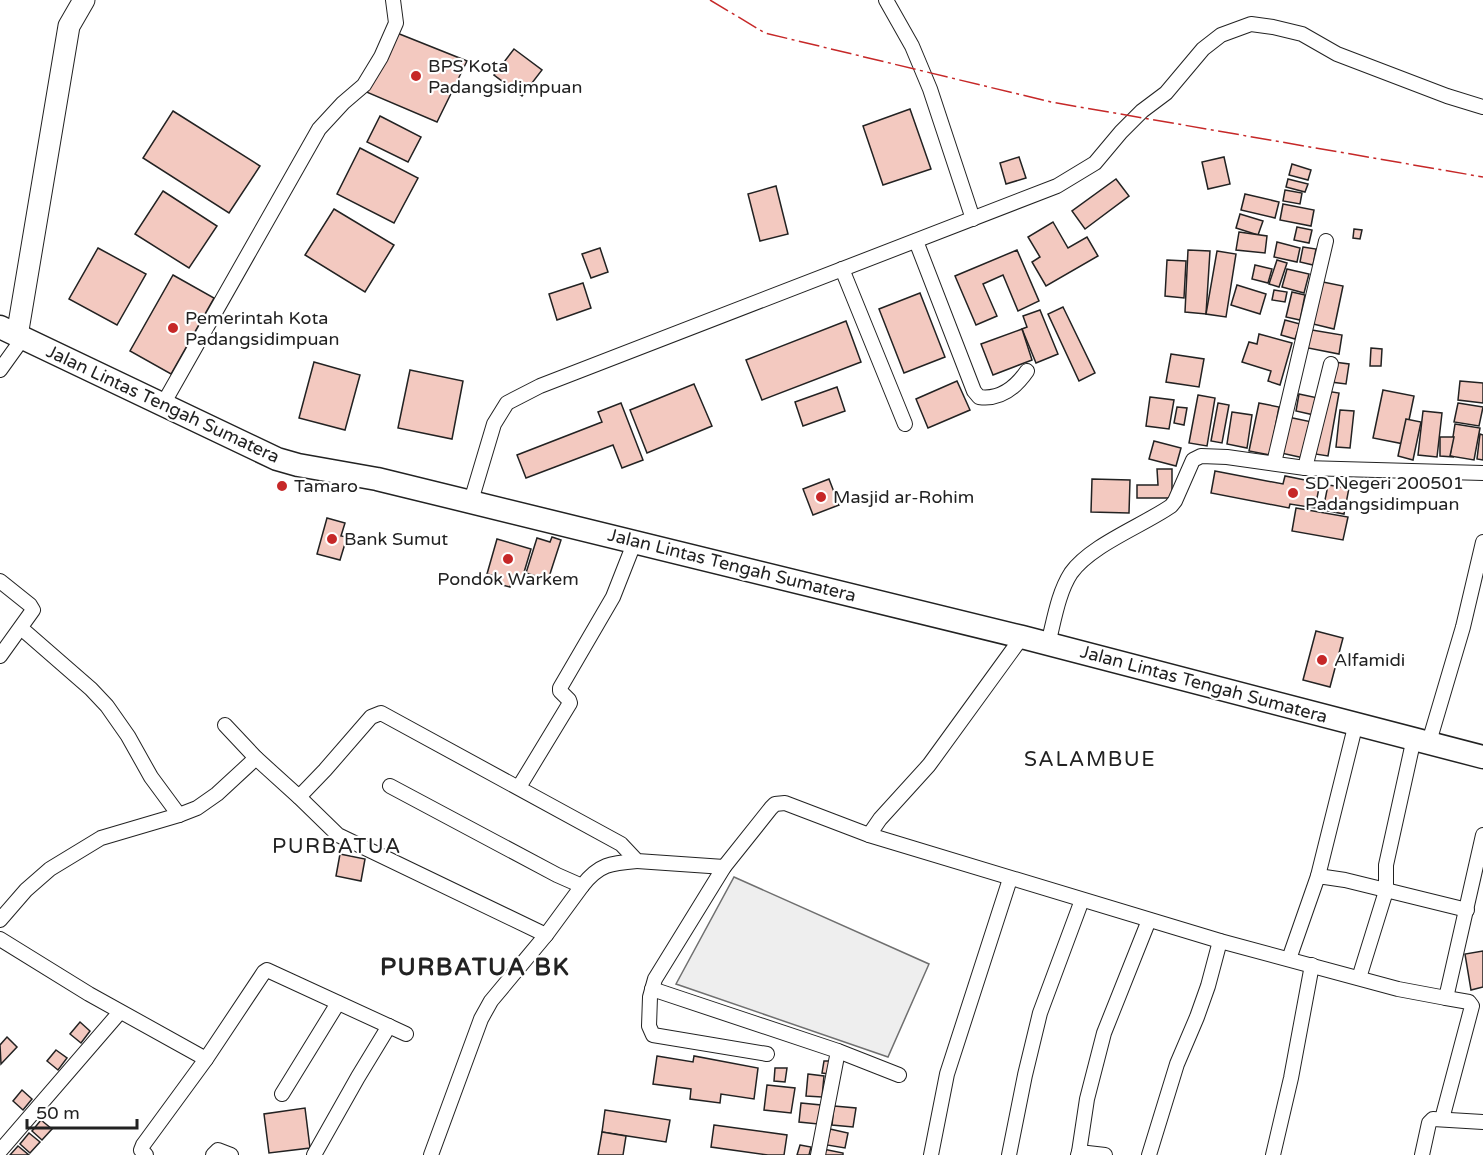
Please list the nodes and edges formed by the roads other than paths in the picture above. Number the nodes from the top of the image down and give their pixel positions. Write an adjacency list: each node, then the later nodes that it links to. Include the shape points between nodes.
1 (84, 0): 9 (main road, via 69,26)
2 (393, 0): 13 (street, via 396,22 381,57 364,85 319,129)
3 (886, 0): 5 (street, via 930,89)
4 (1483, 106): 5 (street, via 1337,54 1302,34 1251,24 1221,35 1203,49 1166,93 1128,125 1095,163 1057,186)
5 (973, 219): 6 (street)
6 (916, 241): 8 (street); 12 (street, via 979,398 990,399 1005,392 1019,383)
7 (1326, 241): 15 (street)
8 (842, 269): 14 (street); 18 (street, via 540,386 507,403 494,424)
9 (13, 334): 11 (street); 13 (highway, Jalan Lintas Tengah Sumatera)
10 (1331, 364): 16 (street)
11 (0, 370)
12 (1027, 371)
13 (162, 406): 18 (highway, Jalan Lintas Tengah Sumatera, via 277,459)
14 (905, 424)
15 (1274, 463): 16 (street); 24 (street, via 1201,456 1193,460 1171,506 1107,544 1072,572)
16 (1305, 468): 17 (street)
17 (1483, 473)
18 (471, 501): 19 (highway, Jalan Lintas Tengah Sumatera)
19 (635, 541): 23 (highway, Jalan Lintas Tengah Sumatera); 32 (street, via 614,597 560,688 569,705)
20 (1483, 542): 28 (street, via 1463,627)
21 (0, 580): 22 (street, via 32,607 32,614)
22 (21, 628): 25 (street); 34 (street, via 107,706)
23 (1022, 637): 24 (highway, Jalan Lintas Tengah Sumatera); 36 (street, via 929,765)
24 (1048, 644): 26 (highway, Jalan Lintas Tengah Sumatera)
25 (0, 656)
26 (1356, 723): 28 (highway, Jalan Lintas Tengah Sumatera); 39 (street)
27 (225, 725): 30 (street)
28 (1422, 740): 29 (highway, Jalan Lintas Tengah Sumatera); 42 (street, via 1386,865)
29 (1483, 757)
30 (256, 758): 33 (street); 34 (street, via 212,798)
31 (390, 786): 41 (street)
32 (519, 787): 33 (street, via 381,713 371,717); 37 (street, via 621,844)
33 (299, 797): 47 (street, via 338,835)
34 (179, 815): 45 (street, via 101,838 42,874)
35 (1483, 835): 44 (street)
36 (869, 836): 38 (street, via 779,803); 40 (street)
37 (637, 861): 38 (street); 41 (street, via 604,866)
38 (724, 867): 53 (street)
39 (1318, 876): 42 (street); 50 (street)
40 (1010, 879): 43 (street); 74 (street, via 947,1074)
41 (582, 886): 47 (street)
42 (1386, 891): 44 (street); 52 (street)
43 (1082, 900): 46 (street); 75 (street, via 1040,1013)
44 (1467, 910): 54 (street)
45 (0, 920)
46 (1149, 920): 49 (street); 67 (street, via 1104,1033)
47 (546, 935): 72 (street, via 490,1001 481,1018)
48 (0, 939): 56 (street)
49 (1220, 941): 50 (street); 77 (street)
50 (1289, 958): 51 (street)
51 (1312, 965): 52 (street); 78 (street)
52 (1359, 978): 54 (street)
53 (652, 989): 59 (street); 60 (street, via 649,1026 653,1035)
54 (1446, 998): 64 (street, via 1472,1006)
55 (338, 1003): 57 (street); 61 (street, via 266,970); 63 (street)
56 (120, 1012): 61 (street); 66 (street)
57 (389, 1026): 58 (street); 71 (street)
58 (406, 1034)
59 (837, 1051): 62 (street); 73 (street)
60 (767, 1054)
61 (206, 1059): 68 (street, via 143,1144 141,1150)
62 (899, 1075)
63 (282, 1094)
64 (1442, 1119): 65 (street); 79 (street, via 1430,1123)
65 (1483, 1122)
66 (0, 1151)
67 (1078, 1153): 76 (street)
68 (146, 1155)
69 (213, 1155): 70 (street, via 218,1150)
70 (231, 1155)
71 (314, 1155)
72 (431, 1155)
73 (818, 1155)
74 (931, 1155)
75 (1009, 1155)
76 (1105, 1155)
77 (1149, 1155)
78 (1273, 1155)
79 (1422, 1155)

